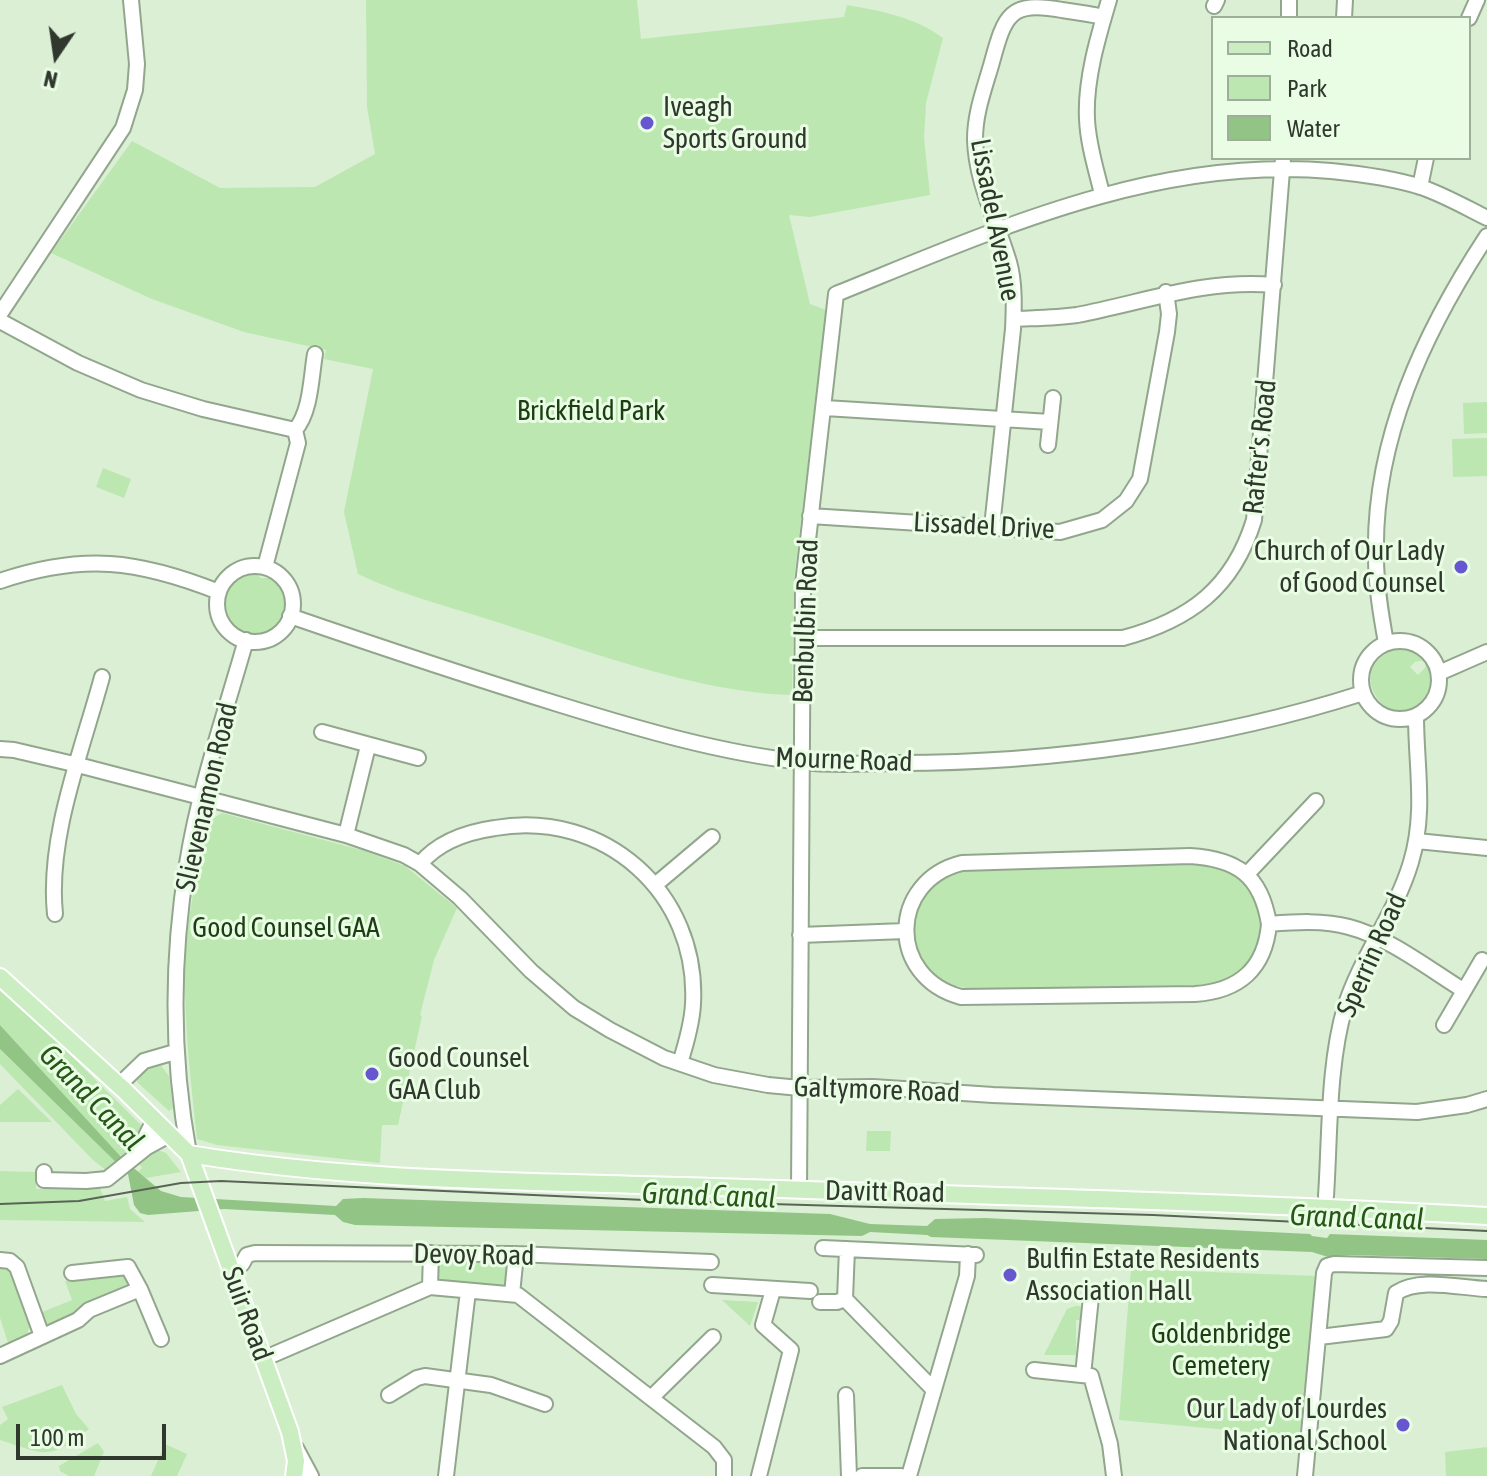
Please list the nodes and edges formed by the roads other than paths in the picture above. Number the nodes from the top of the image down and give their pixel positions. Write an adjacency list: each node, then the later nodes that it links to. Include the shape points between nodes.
1 (131, 0): 13 (street, via 137,64 127,117)
2 (1109, 0): 3 (street)
3 (1104, 17): 7 (street, via 1087,117); 9 (street, Lissadel Avenue, via 1033,6 1019,10 1004,25 976,129 981,185)
4 (1426, 160): 6 (street)
5 (1283, 163): 6 (street); 7 (street); 11 (street, Rafter's Road)
6 (1420, 187): 8 (street)
7 (1102, 194): 9 (street)
8 (1487, 218)
9 (997, 229): 14 (street, Lissadel Avenue, via 1011,273); 18 (street, Benbulbin Road, via 836,294)
10 (1487, 236): 31 (street, via 1423,349 1388,451 1375,554)
11 (1274, 285): 12 (street, via 1224,284); 29 (street, Rafter's Road, via 1254,520 1230,571 1190,611 1156,629 1104,640)
12 (1166, 292): 14 (street, via 1076,315); 24 (street, Lissadel Drive, via 1164,352 1144,468 1135,489 1102,520 1069,530)
13 (0, 314)
14 (1014, 319): 19 (street, Lissadel Avenue)
15 (0, 321): 21 (street, via 141,390)
16 (315, 354): 21 (street, via 304,413)
17 (1053, 398): 20 (street)
18 (825, 408): 19 (street); 23 (street, Benbulbin Road)
19 (1003, 418): 20 (street); 24 (street, Lissadel Avenue)
20 (1050, 422): 22 (street)
21 (295, 430): 25 (street, via 298,443)
22 (1048, 445)
23 (810, 516): 24 (street, Lissadel Drive); 29 (street, Benbulbin Road)
24 (992, 527)
25 (265, 567): 27 (street, via 233,572); 28 (street, via 290,590)
26 (0, 581): 27 (street, via 72,564 123,564)
27 (219, 592): 30 (street, via 217,610 224,626)
28 (290, 616): 30 (street, via 276,635); 41 (street, Mourne Road, via 619,722)
29 (804, 638): 41 (street, Benbulbin Road)
30 (246, 640): 43 (street, Slievenamon Road)
31 (1386, 643): 33 (street, via 1405,641 1427,651); 35 (street, via 1366,660)
32 (1487, 652): 33 (street)
33 (1439, 673): 36 (street, via 1434,699)
34 (102, 677): 42 (street)
35 (1363, 693): 36 (street, via 1383,715); 41 (street, Mourne Road, via 1220,731 1074,752 964,763)
36 (1416, 716): 47 (street, Sperrin Road, via 1421,801)
37 (322, 732): 38 (street)
38 (368, 746): 40 (street); 45 (street)
39 (0, 749): 42 (street, Galtymore Road)
40 (418, 758)
41 (802, 763): 55 (street, Benbulbin Road)
42 (78, 765): 43 (street, Galtymore Road); 52 (street, via 53,872)
43 (201, 799): 45 (street, Galtymore Road); 61 (street, Slievenamon Road, via 179,933)
44 (1316, 801): 50 (street)
45 (346, 835): 49 (street, Galtymore Road)
46 (712, 837): 51 (street)
47 (1417, 841): 48 (street); 56 (street, Sperrin Road, via 1398,898)
48 (1487, 848)
49 (420, 864): 51 (street, via 456,838 536,824 608,844); 62 (street, Galtymore Road, via 574,1008)
50 (1248, 873): 53 (street); 54 (street, via 1220,860 1190,856 962,863 947,866 923,886)
51 (655, 885): 62 (street, via 676,916 691,966 692,1019)
52 (55, 914)
53 (1269, 924): 54 (street, via 1260,960 1222,991 1026,998 961,997 939,988 921,975); 56 (street, via 1331,923)
54 (905, 931): 55 (street)
55 (800, 935): 64 (street, Benbulbin Road)
56 (1377, 938): 59 (street); 66 (street, Sperrin Road, via 1345,1007)
57 (1482, 960): 59 (street)
58 (0, 977): 63 (main road)
59 (1463, 990): 60 (street)
60 (1444, 1025)
61 (175, 1052): 63 (street, via 144,1061); 69 (street, Slievenamon Road)
62 (680, 1063): 64 (street, Galtymore Road, via 742,1081)
63 (119, 1085): 67 (main road)
64 (800, 1088): 66 (street, Galtymore Road); 72 (street, Benbulbin Road)
65 (1487, 1099): 66 (street, Galtymore Road, via 1417,1112)
66 (1332, 1109): 73 (street, Sperrin Road)
67 (154, 1120): 68 (main road); 70 (street)
68 (169, 1135): 69 (main road); 70 (street)
69 (189, 1154): 72 (main road, Davitt Road, via 390,1176); 102 (main road, Suir Road)
70 (135, 1156): 71 (street, via 98,1181 44,1180)
71 (44, 1172)
72 (799, 1190): 74 (main road, Davitt Road)
73 (1326, 1196)
74 (1487, 1216)
75 (823, 1248): 76 (street)
76 (847, 1249): 93 (street); 106 (street, via 972,1255)
77 (431, 1253): 78 (street, Devoy Road); 81 (street, Devoy Road, via 255,1253); 85 (street)
78 (516, 1254): 80 (street, Devoy Road); 91 (street)
79 (0, 1260): 97 (street, via 17,1267)
80 (711, 1262)
81 (242, 1264)
82 (1487, 1268): 99 (street, via 1327,1266)
83 (72, 1273): 86 (street, via 128,1267)
84 (712, 1285): 88 (street)
85 (430, 1287): 89 (street); 102 (street)
86 (140, 1289): 95 (street); 100 (street)
87 (1487, 1289): 99 (street, via 1403,1288 1396,1293 1386,1329)
88 (773, 1290): 90 (street); 116 (street, via 763,1325 791,1350)
89 (468, 1291): 91 (street); 105 (street)
90 (810, 1291)
91 (512, 1294): 109 (street)
92 (1091, 1297): 104 (street)
93 (845, 1299): 94 (street); 106 (street)
94 (820, 1302)
95 (80, 1318): 96 (street); 97 (street)
96 (92, 1331)
97 (42, 1336): 101 (street)
98 (713, 1337): 109 (street)
99 (1319, 1337): 122 (street)
100 (161, 1339)
101 (0, 1356)
102 (263, 1359): 111 (main road, Suir Road)
103 (1034, 1370): 104 (street)
104 (1083, 1375): 121 (street, via 1094,1381)
105 (459, 1380): 107 (street, via 420,1377); 110 (street, via 500,1387); 114 (street)
106 (933, 1389): 120 (street)
107 (389, 1395)
108 (846, 1395): 117 (street)
109 (652, 1397): 115 (street, via 720,1453)
110 (545, 1404)
111 (293, 1445): 112 (main road, Suir Road); 113 (street)
112 (294, 1476)
113 (311, 1476)
114 (446, 1476)
115 (724, 1476)
116 (759, 1476)
117 (849, 1476)
118 (862, 1476): 119 (street)
119 (901, 1476)
120 (909, 1476)
121 (1114, 1476)
122 (1305, 1476)

